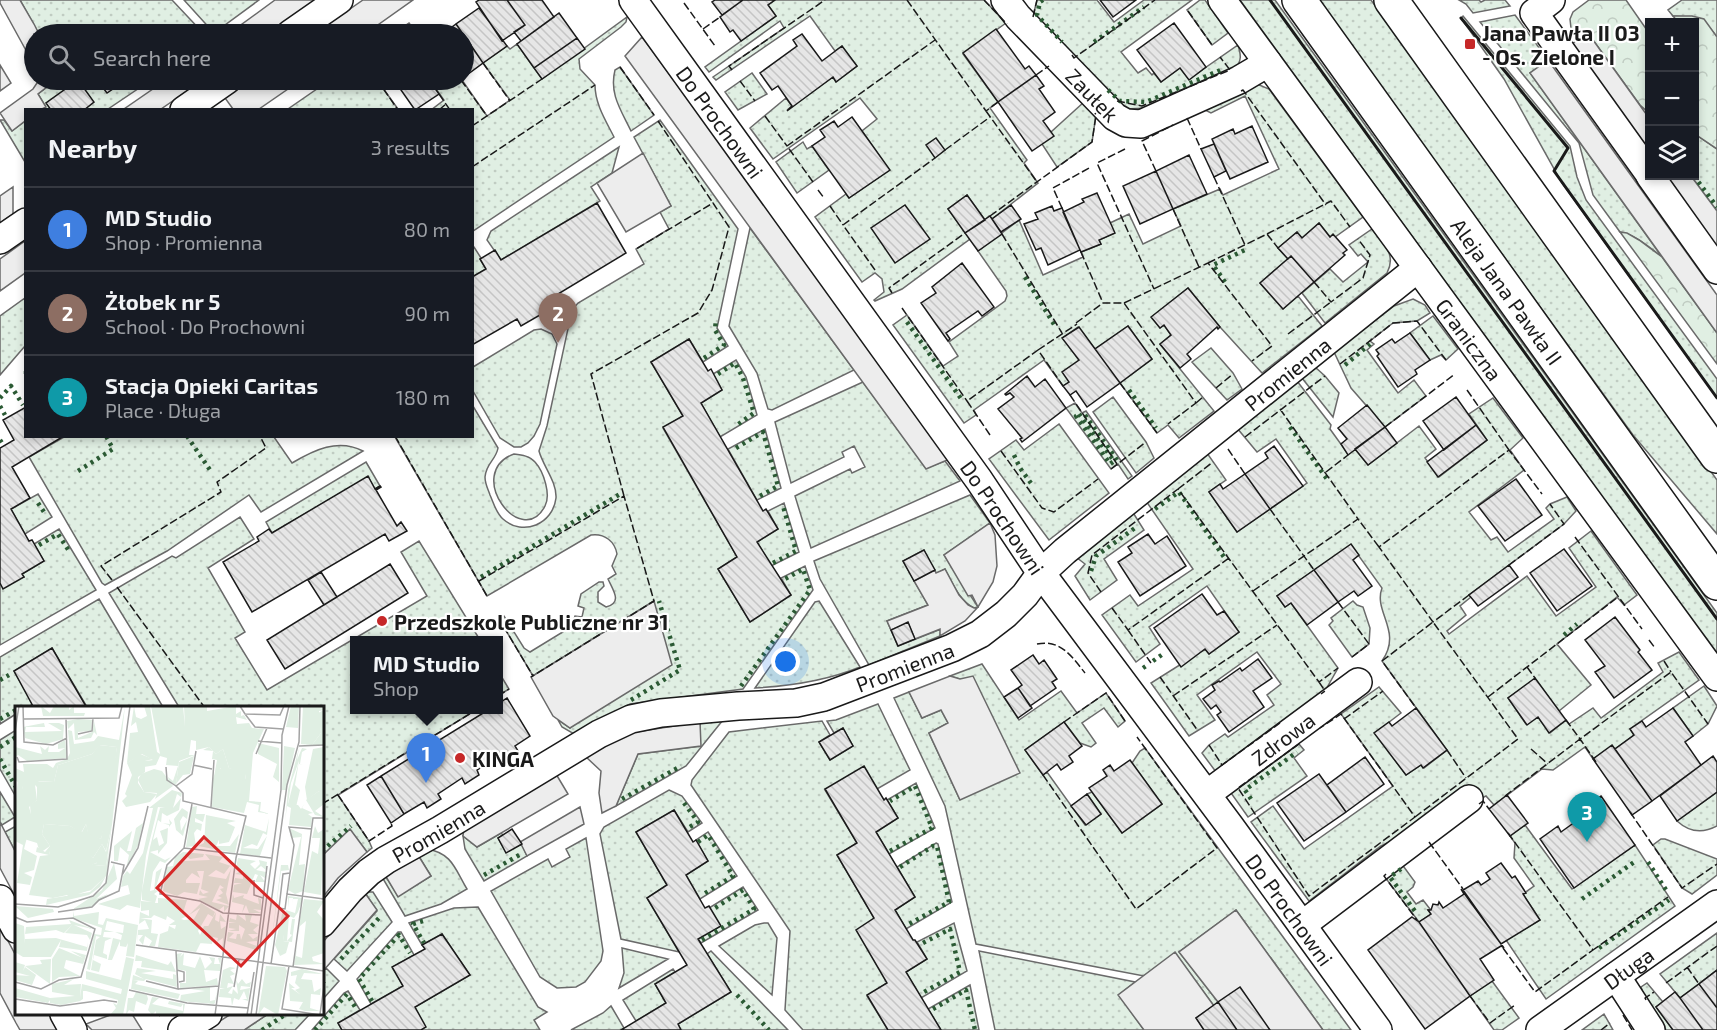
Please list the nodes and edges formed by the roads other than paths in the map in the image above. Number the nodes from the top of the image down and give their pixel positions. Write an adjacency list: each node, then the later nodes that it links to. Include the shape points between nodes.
1 (339, 0): 8 (street)
2 (633, 0): 19 (street, Do Prochowni, via 979,480)
3 (1005, 0): 9 (street, Zaułek, via 1114,117 1126,123 1141,124)
4 (1222, 0): 9 (street, Graniczna)
5 (1299, 0): 20 (main road, Aleja Jana Pawła II)
6 (1391, 0): 18 (main road)
7 (1536, 4): 12 (street)
8 (304, 24)
9 (1268, 63): 16 (street, Graniczna)
10 (212, 90): 11 (street)
11 (187, 108)
12 (1645, 168)
13 (1654, 180): 17 (street)
14 (24, 223): 15 (street)
15 (0, 240)
16 (1418, 268): 19 (street, Promienna); 21 (street, Graniczna)
17 (1717, 270)
18 (1717, 456)
19 (1041, 573): 23 (street, Do Prochowni); 27 (street, Promienna, via 1025,595 980,634 824,697 796,703 661,713 631,719 599,734 386,860 350,890)
20 (1717, 583)
21 (1717, 677)
22 (1358, 682): 23 (street, Zdrowa)
23 (1207, 794): 28 (street, Do Prochowni)
24 (1469, 799): 28 (street)
25 (0, 899): 29 (street)
26 (1717, 904): 30 (street, Długa)
27 (324, 921)
28 (1302, 925): 35 (street, Do Prochowni)
29 (15, 926)
30 (1616, 976): 36 (street, Długa); 37 (street)
31 (65, 1015): 33 (street)
32 (206, 1015): 34 (street)
33 (73, 1030)
34 (182, 1030)
35 (1378, 1030)
36 (1540, 1030)
37 (1652, 1030)

